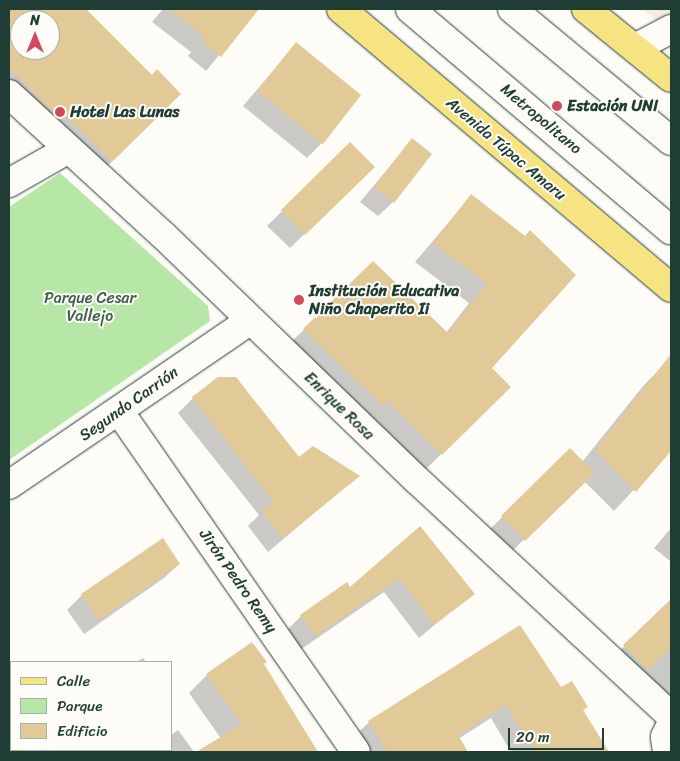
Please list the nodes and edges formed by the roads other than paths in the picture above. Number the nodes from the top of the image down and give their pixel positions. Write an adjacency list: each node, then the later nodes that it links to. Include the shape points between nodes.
1 (341, 9): 13 (main road, Avenida Túpac Amaru)
2 (410, 9): 12 (street, Metropolitano)
3 (512, 9): 9 (street)
4 (586, 9): 6 (main road)
5 (671, 29): 6 (street)
6 (635, 48): 7 (main road)
7 (671, 78)
8 (9, 94): 10 (street, Enrique Rosa)
9 (671, 141)
10 (67, 150): 11 (street); 14 (street, Enrique Rosa, via 162,235)
11 (9, 182)
12 (671, 230)
13 (671, 288)
14 (249, 321): 15 (street, Segundo Carrión); 17 (street, Enrique Rosa)
15 (119, 411): 16 (street, Segundo Carrión); 19 (street, Jirón Pedro Remy)
16 (9, 485)
17 (671, 716)
18 (671, 724): 20 (street, via 665,737)
19 (356, 752)
20 (667, 752)

